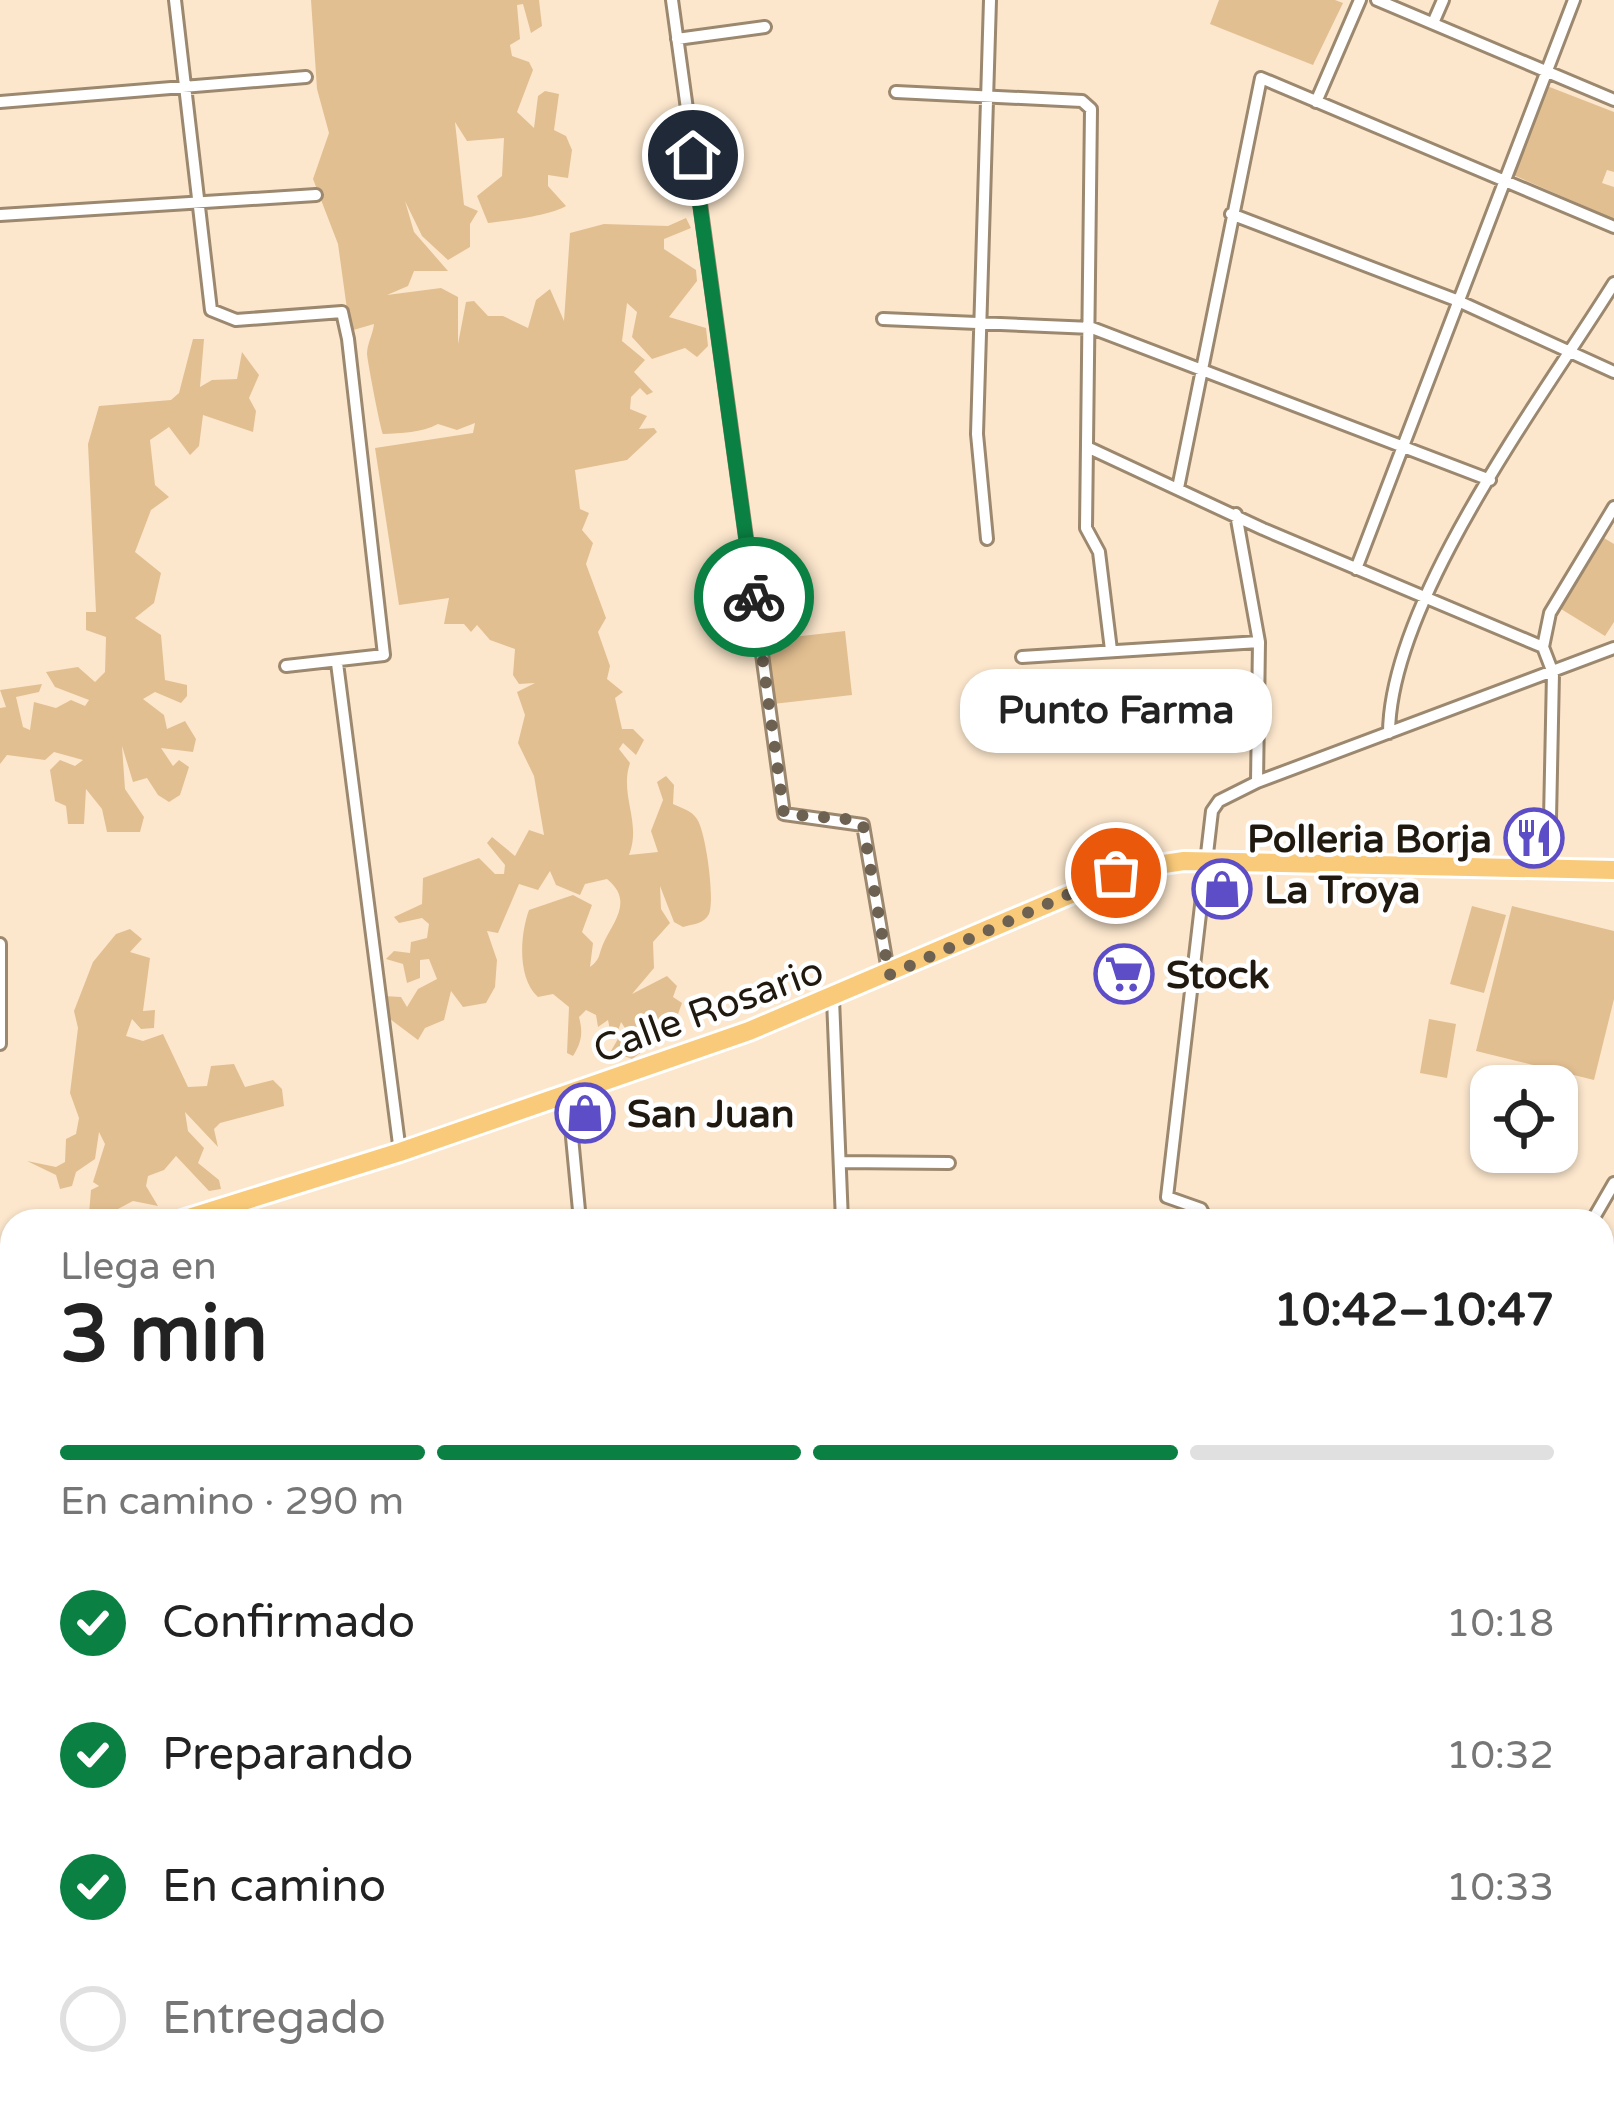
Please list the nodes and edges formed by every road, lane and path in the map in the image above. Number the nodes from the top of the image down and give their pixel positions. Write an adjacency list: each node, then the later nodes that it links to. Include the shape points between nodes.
1 (175, 0): 13 (street)
2 (672, 0): 10 (street)
3 (990, 0): 15 (street)
4 (1360, 0): 18 (street)
5 (1377, 0): 8 (street)
6 (1443, 0): 8 (street)
7 (1574, 0): 11 (street)
8 (1433, 23): 11 (street)
9 (765, 27): 10 (street)
10 (677, 39): 60 (street, via 784,814 863,825)
11 (1545, 71): 16 (street); 19 (street)
12 (306, 76): 13 (street)
13 (183, 85): 17 (street); 21 (street)
14 (896, 92): 15 (street)
15 (987, 97): 28 (street); 29 (street, via 1082,101 1091,109)
16 (1614, 100)
17 (0, 102)
18 (1316, 102): 19 (street); 23 (street, via 1261,78)
19 (1502, 181): 24 (street); 26 (street)
20 (316, 195): 21 (street)
21 (197, 200): 22 (street); 51 (street, via 215,314 236,320 342,312 384,655)
22 (1, 212)
23 (1231, 214): 26 (street); 31 (street)
24 (1614, 227)
25 (1614, 283): 30 (street)
26 (1456, 300): 30 (street); 33 (street)
27 (883, 320): 28 (street)
28 (981, 327): 29 (street); 42 (street, via 977,434)
29 (1092, 328): 31 (street); 34 (street)
30 (1573, 349): 32 (street); 35 (street)
31 (1201, 369): 33 (street); 36 (street)
32 (1614, 372)
33 (1400, 446): 35 (street); 44 (street)
34 (1087, 447): 36 (street); 49 (street, via 1086,528 1099,552)
35 (1490, 479): 45 (street)
36 (1178, 488): 38 (street)
37 (1614, 507): 39 (street)
38 (1236, 514): 40 (street); 43 (street)
39 (1601, 526): 41 (street); 47 (street, via 1550,614)
40 (1259, 527): 43 (street); 44 (street)
41 (1614, 534)
42 (987, 539)
43 (1244, 542): 46 (street)
44 (1356, 569): 45 (street)
45 (1424, 598): 47 (street); 54 (street, via 1391,700)
46 (1259, 641): 49 (street); 55 (street)
47 (1543, 647): 53 (street)
48 (1614, 648): 53 (street)
49 (1111, 650): 50 (street)
50 (1022, 657)
51 (337, 663): 52 (street); 64 (street)
52 (286, 666)
53 (1553, 673): 54 (street); 57 (street)
54 (1389, 733): 55 (street)
55 (1257, 782): 56 (street, via 1212,811)
56 (1203, 862): 57 (main road, Calle Rosario); 60 (main road, Calle Rosario, via 1101,878); 70 (street, via 1167,1197)
57 (1549, 868): 58 (main road, Calle Rosario)
58 (1614, 870)
59 (0, 944): 62 (street)
60 (889, 975): 61 (main road, Calle Rosario)
61 (833, 999): 63 (main road, Calle Rosario); 65 (street)
62 (0, 1045)
63 (568, 1095): 64 (main road, Calle Rosario); 68 (street)
64 (400, 1152): 67 (main road, Calle Rosario)
65 (840, 1162): 66 (street); 69 (street)
66 (949, 1163)
67 (217, 1209)
68 (579, 1209)
69 (842, 1209)
70 (1202, 1209)

